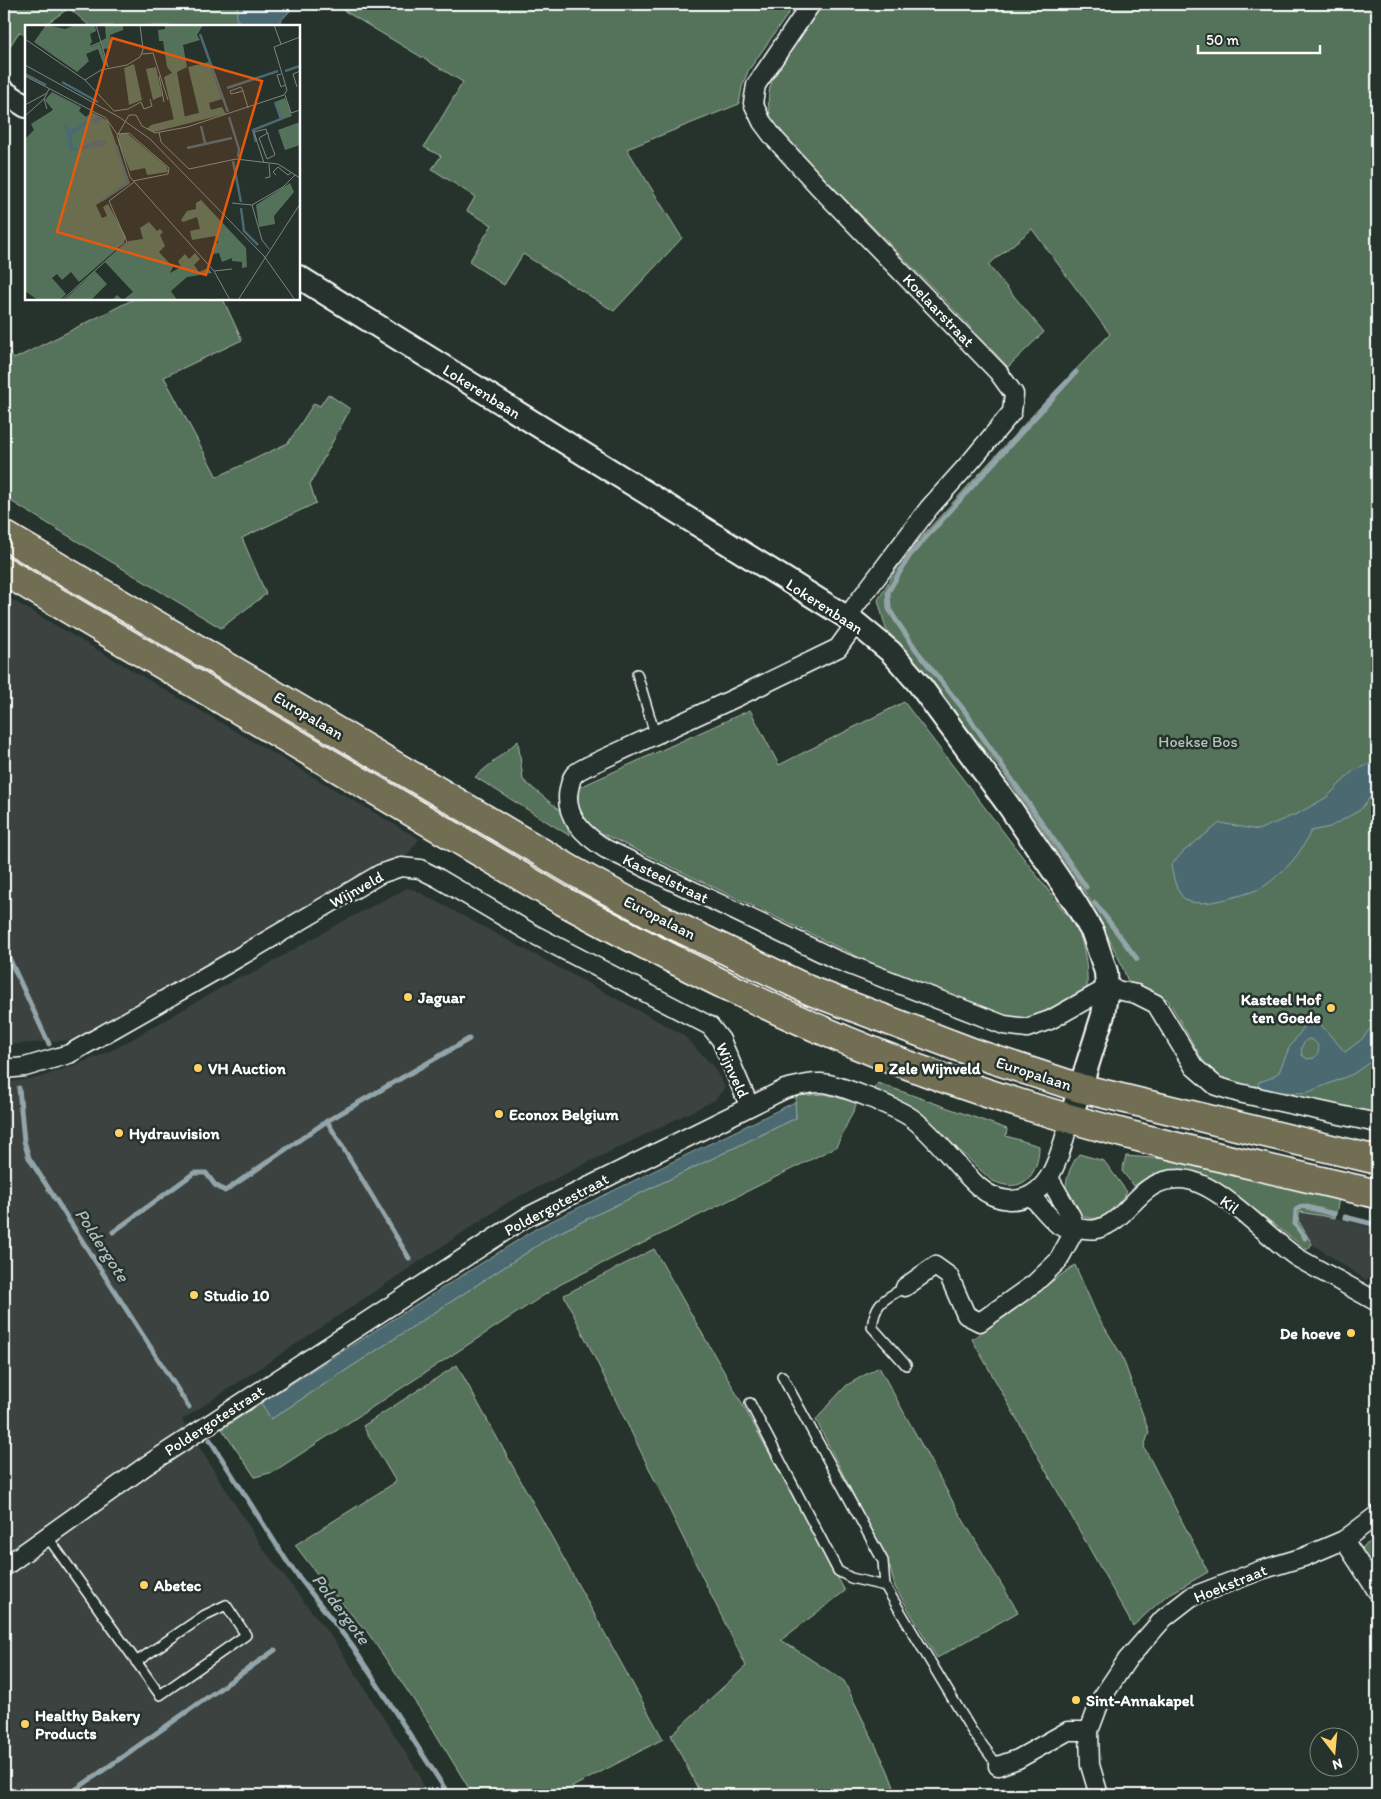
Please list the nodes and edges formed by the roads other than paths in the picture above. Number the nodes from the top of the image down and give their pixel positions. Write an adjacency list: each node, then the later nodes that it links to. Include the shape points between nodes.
1 (811, 4): 7 (street, Koelaarstraat, via 756,85 753,103 762,122 818,186 998,372 1014,394 1012,412 929,508)
2 (4, 92): 3 (street)
3 (25, 105)
4 (300, 277): 7 (street, Lokerenbaan)
5 (4, 535): 12 (highway, Europalaan, via 573,872 658,917 811,991 977,1054)
6 (4, 571): 14 (highway, Europalaan, via 559,899 642,944 807,1024 884,1056)
7 (851, 621): 9 (street, Kasteelstraat, via 838,648); 10 (street, Lokerenbaan, via 891,652 919,684 1009,806 1093,933 1106,972)
8 (637, 674): 9 (lane)
9 (655, 734): 10 (street, Kasteelstraat, via 588,766 575,774 570,784 570,811 576,823 588,838 606,849 837,960 1004,1025 1028,1028 1050,1020)
10 (1107, 988): 12 (street, Lokerenbaan, via 1103,1015); 15 (street, via 1136,994 1156,1004 1194,1067 1216,1086)
11 (4, 1069): 13 (street, Wijnveld, via 24,1067 69,1054 380,874 402,867 420,869 438,878 533,934 710,1026 721,1040)
12 (1080, 1088): 14 (street, Lokerenbaan); 16 (highway, Europalaan)
13 (749, 1106): 19 (street, Poldergotestraat, via 785,1089 807,1084 840,1086 912,1117 988,1195 1017,1200); 27 (street, Poldergotestraat, via 525,1218 163,1454)
14 (1070, 1120): 17 (street); 18 (highway, Europalaan)
15 (1377, 1123)
16 (1377, 1160)
17 (1049, 1178): 19 (street); 20 (street)
18 (1377, 1194)
19 (1031, 1196): 20 (street, Kil, via 1059,1226)
20 (1076, 1228): 21 (street, via 1058,1261 980,1322 966,1316 949,1276 935,1266); 22 (street, Kil, via 1091,1230 1112,1223 1155,1184 1178,1178 1192,1180 1208,1187 1296,1256)
21 (905, 1287): 23 (lane, via 880,1302 872,1327)
22 (1377, 1302)
23 (906, 1364)
24 (782, 1376): 30 (lane, via 883,1561)
25 (750, 1403): 30 (lane, via 838,1570 851,1578)
26 (1377, 1515): 28 (street, Hoekstraat)
27 (47, 1536): 29 (street, Poldergotestraat); 32 (lane)
28 (1344, 1540): 31 (street); 33 (street, Hoekstraat, via 1191,1597 1164,1618 1127,1660 1101,1699)
29 (4, 1567)
30 (885, 1586): 34 (lane, via 972,1731)
31 (1377, 1590)
32 (136, 1662): 32 (lane, via 160,1695 246,1635 226,1606 205,1614)
33 (1089, 1731): 34 (street, via 1068,1731 1018,1759); 35 (street, Hoekstraat, via 1090,1765)
34 (998, 1766)
35 (1099, 1795)

